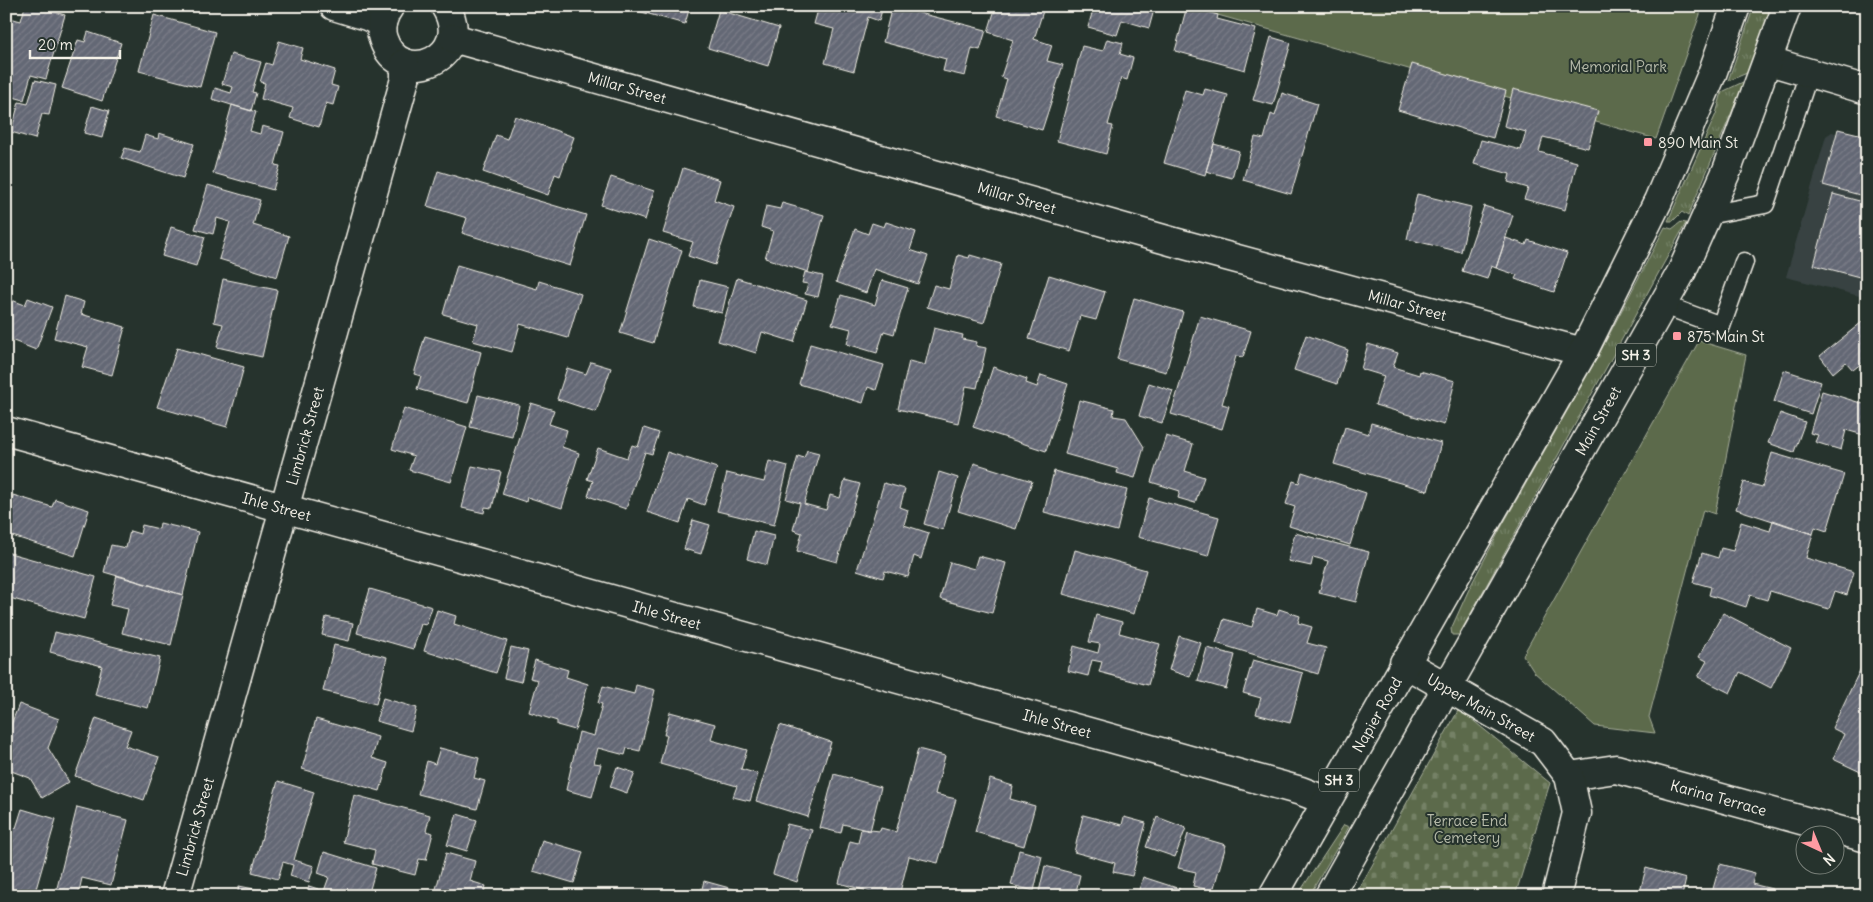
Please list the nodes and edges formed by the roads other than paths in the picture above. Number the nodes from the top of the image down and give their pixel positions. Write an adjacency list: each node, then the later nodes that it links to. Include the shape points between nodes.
1 (334, 6): 5 (main road, via 367,16)
2 (445, 6): 6 (main road, via 453,26)
3 (1736, 6): 14 (main road, SH 3, via 1712,74 1658,201)
4 (1787, 6): 7 (main road, Main Street / SH 3)
5 (386, 15): 8 (main road, via 382,36 386,48)
6 (453, 38): 8 (main road, via 448,49 429,64); 14 (main road, Millar Street, via 1165,239)
7 (1769, 61): 9 (main road); 11 (main road, Main Street / SH 3)
8 (405, 63): 16 (main road, Limbrick Street, via 405,79)
9 (1809, 72): 10 (main road); 11 (lane, via 1765,204)
10 (1867, 90)
11 (1707, 215): 13 (main road, Main Street / SH 3)
12 (1744, 262): 13 (lane, via 1721,326)
13 (1664, 305): 18 (main road, Main Street / SH 3)
14 (1583, 352): 17 (main road, SH 3)
15 (6, 431): 16 (main road, Ihle Street)
16 (284, 507): 20 (main road, Ihle Street, via 1301,791); 22 (main road, Limbrick Street)
17 (1404, 663): 18 (main road, Upper Main Street); 20 (main road, Napier Road / SH 3)
18 (1448, 687): 19 (main road, Upper Main Street, via 1543,742); 24 (main road, SH 3)
19 (1569, 776): 21 (main road, Karina Terrace, via 1616,768); 25 (main road, Upper Main Street, via 1577,813)
20 (1326, 801): 23 (main road, Napier Road / SH 3)
21 (1867, 838)
22 (174, 896)
23 (1273, 896)
24 (1329, 896)
25 (1556, 896)

